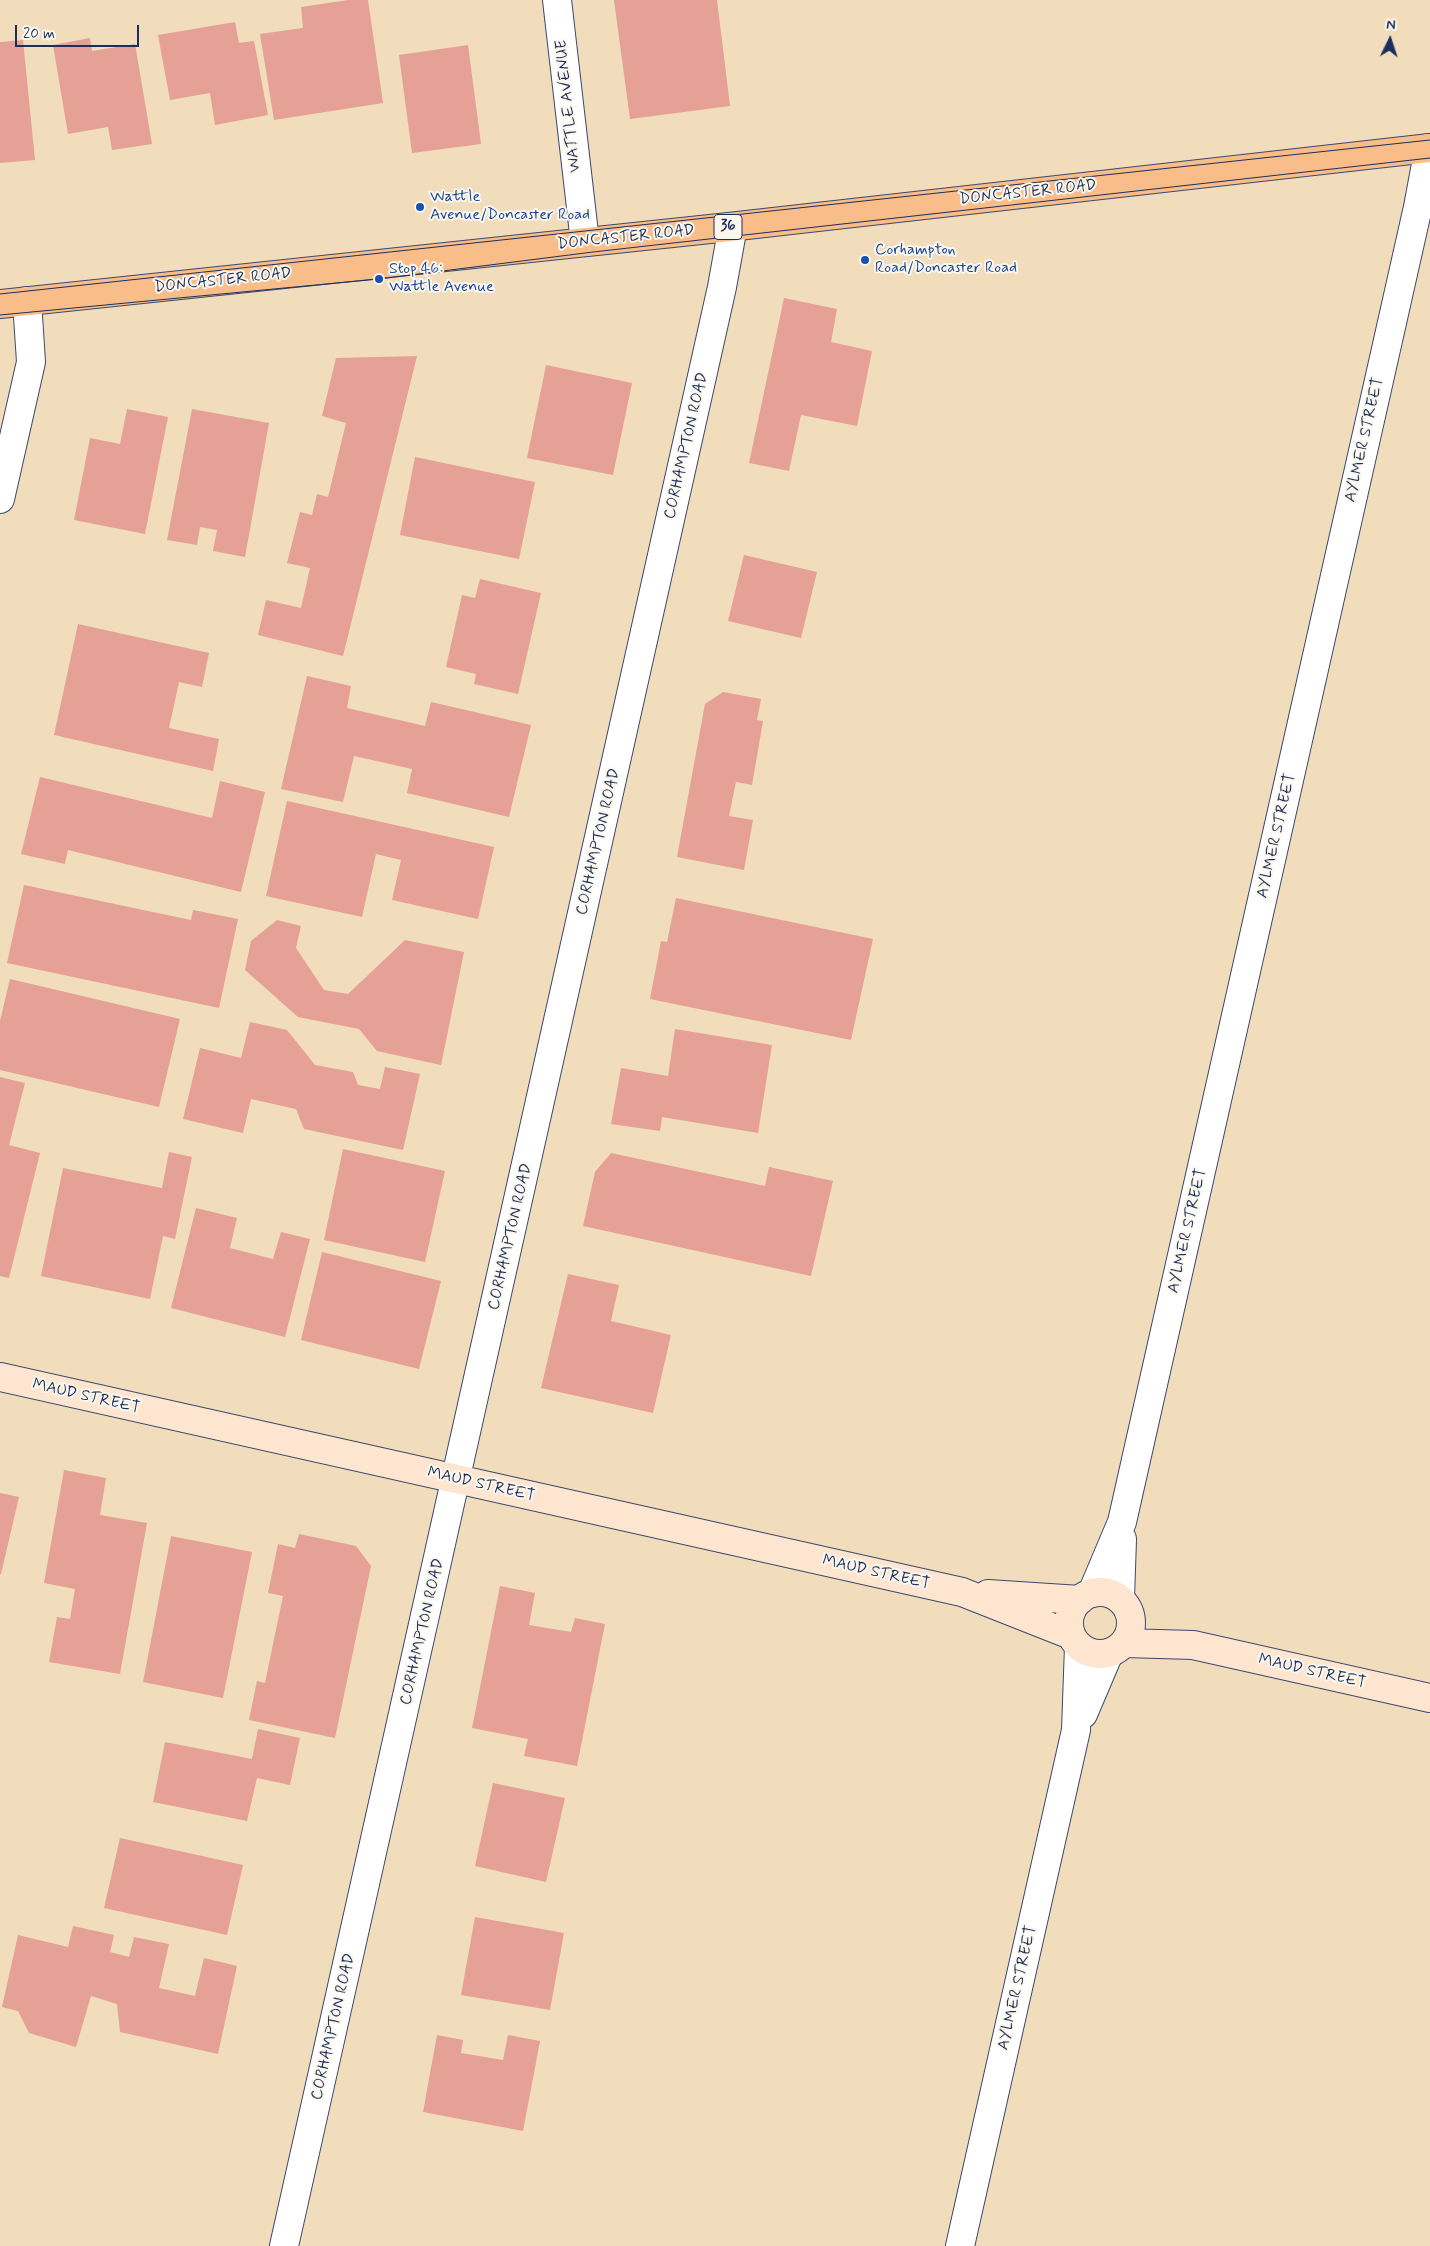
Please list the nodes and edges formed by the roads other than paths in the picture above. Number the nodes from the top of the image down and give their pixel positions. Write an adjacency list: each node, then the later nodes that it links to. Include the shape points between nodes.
1 (557, 0): 4 (street, WATTLE AVENUE)
2 (1430, 148): 3 (main road, DONCASTER ROAD / 36); 10 (street, AYLMER STREET)
3 (729, 227): 4 (main road, DONCASTER ROAD / 36); 9 (street, CORHAMPTON ROAD, via 731,237 722,288)
4 (585, 242): 5 (main road, DONCASTER ROAD / 36)
5 (27, 302): 6 (main road, DONCASTER ROAD / 36); 7 (street, via 31,362)
6 (0, 304)
7 (0, 499)
8 (0, 1377): 9 (street, MAUD STREET)
9 (457, 1479): 11 (street, MAUD STREET); 17 (street, CORHAMPTON ROAD)
10 (1122, 1522): 12 (street, AYLMER STREET); 13 (street, AYLMER STREET)
11 (962, 1592): 12 (street, MAUD STREET); 14 (street, MAUD STREET)
12 (1086, 1596): 13 (street, via 1111,1594); 14 (street, via 1070,1616)
13 (1121, 1628): 14 (street, via 1099,1654 1088,1652); 15 (street, MAUD STREET); 16 (street, AYLMER STREET)
14 (1075, 1640): 16 (street, AYLMER STREET)
15 (1430, 1698)
16 (1076, 1730): 18 (street, AYLMER STREET)
17 (284, 2246)
18 (960, 2246)

